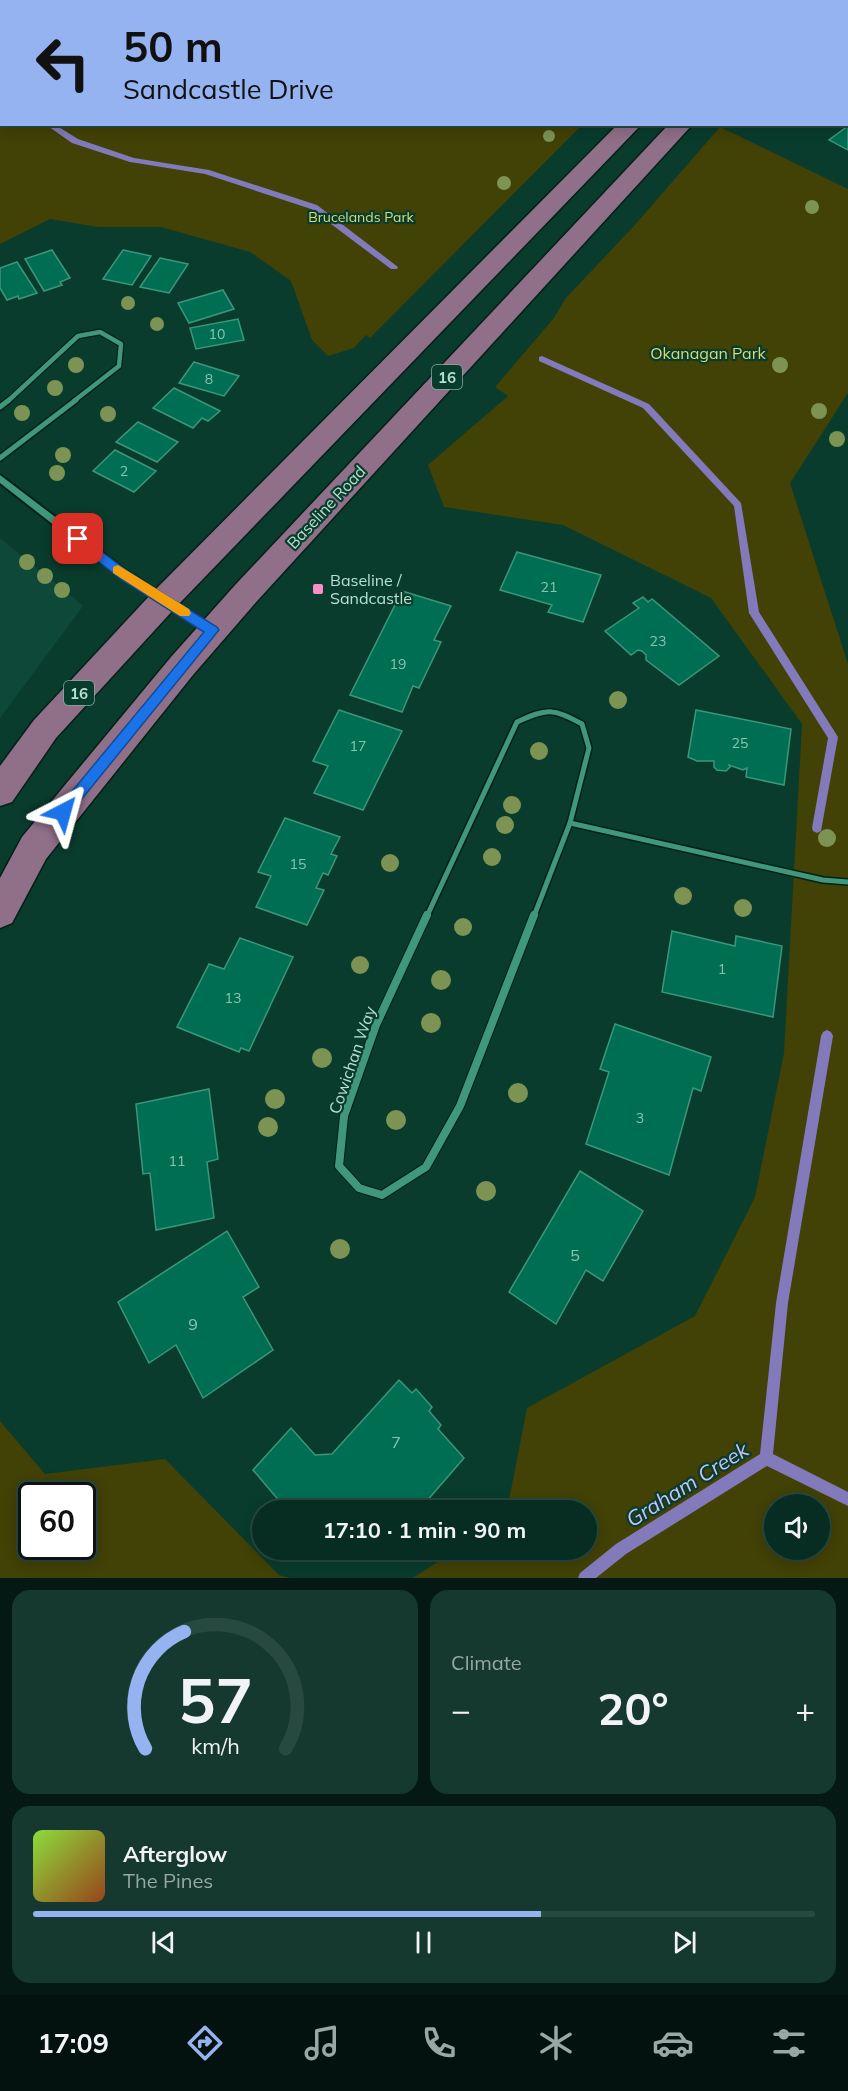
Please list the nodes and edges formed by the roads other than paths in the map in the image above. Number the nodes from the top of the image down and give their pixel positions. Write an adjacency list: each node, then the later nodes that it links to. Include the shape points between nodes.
1 (629, 126): 6 (main road, 16)
2 (680, 126): 7 (main road, Baseline Road / 16)
3 (0, 406): 4 (street, via 78,336 100,332 121,344 119,366)
4 (0, 458)
5 (0, 478): 6 (street, via 126,576)
6 (164, 600): 7 (street); 8 (main road, 16, via 45,729)
7 (213, 630): 11 (main road, Baseline Road / 16, via 34,848)
8 (0, 792)
9 (570, 823): 9 (street, Cowichan Way, via 589,748 582,724 559,711 538,712 517,722 376,1025 344,1116 339,1166 359,1188 382,1195 426,1167 460,1106); 10 (street, via 823,880)
10 (848, 882)
11 (0, 912)

